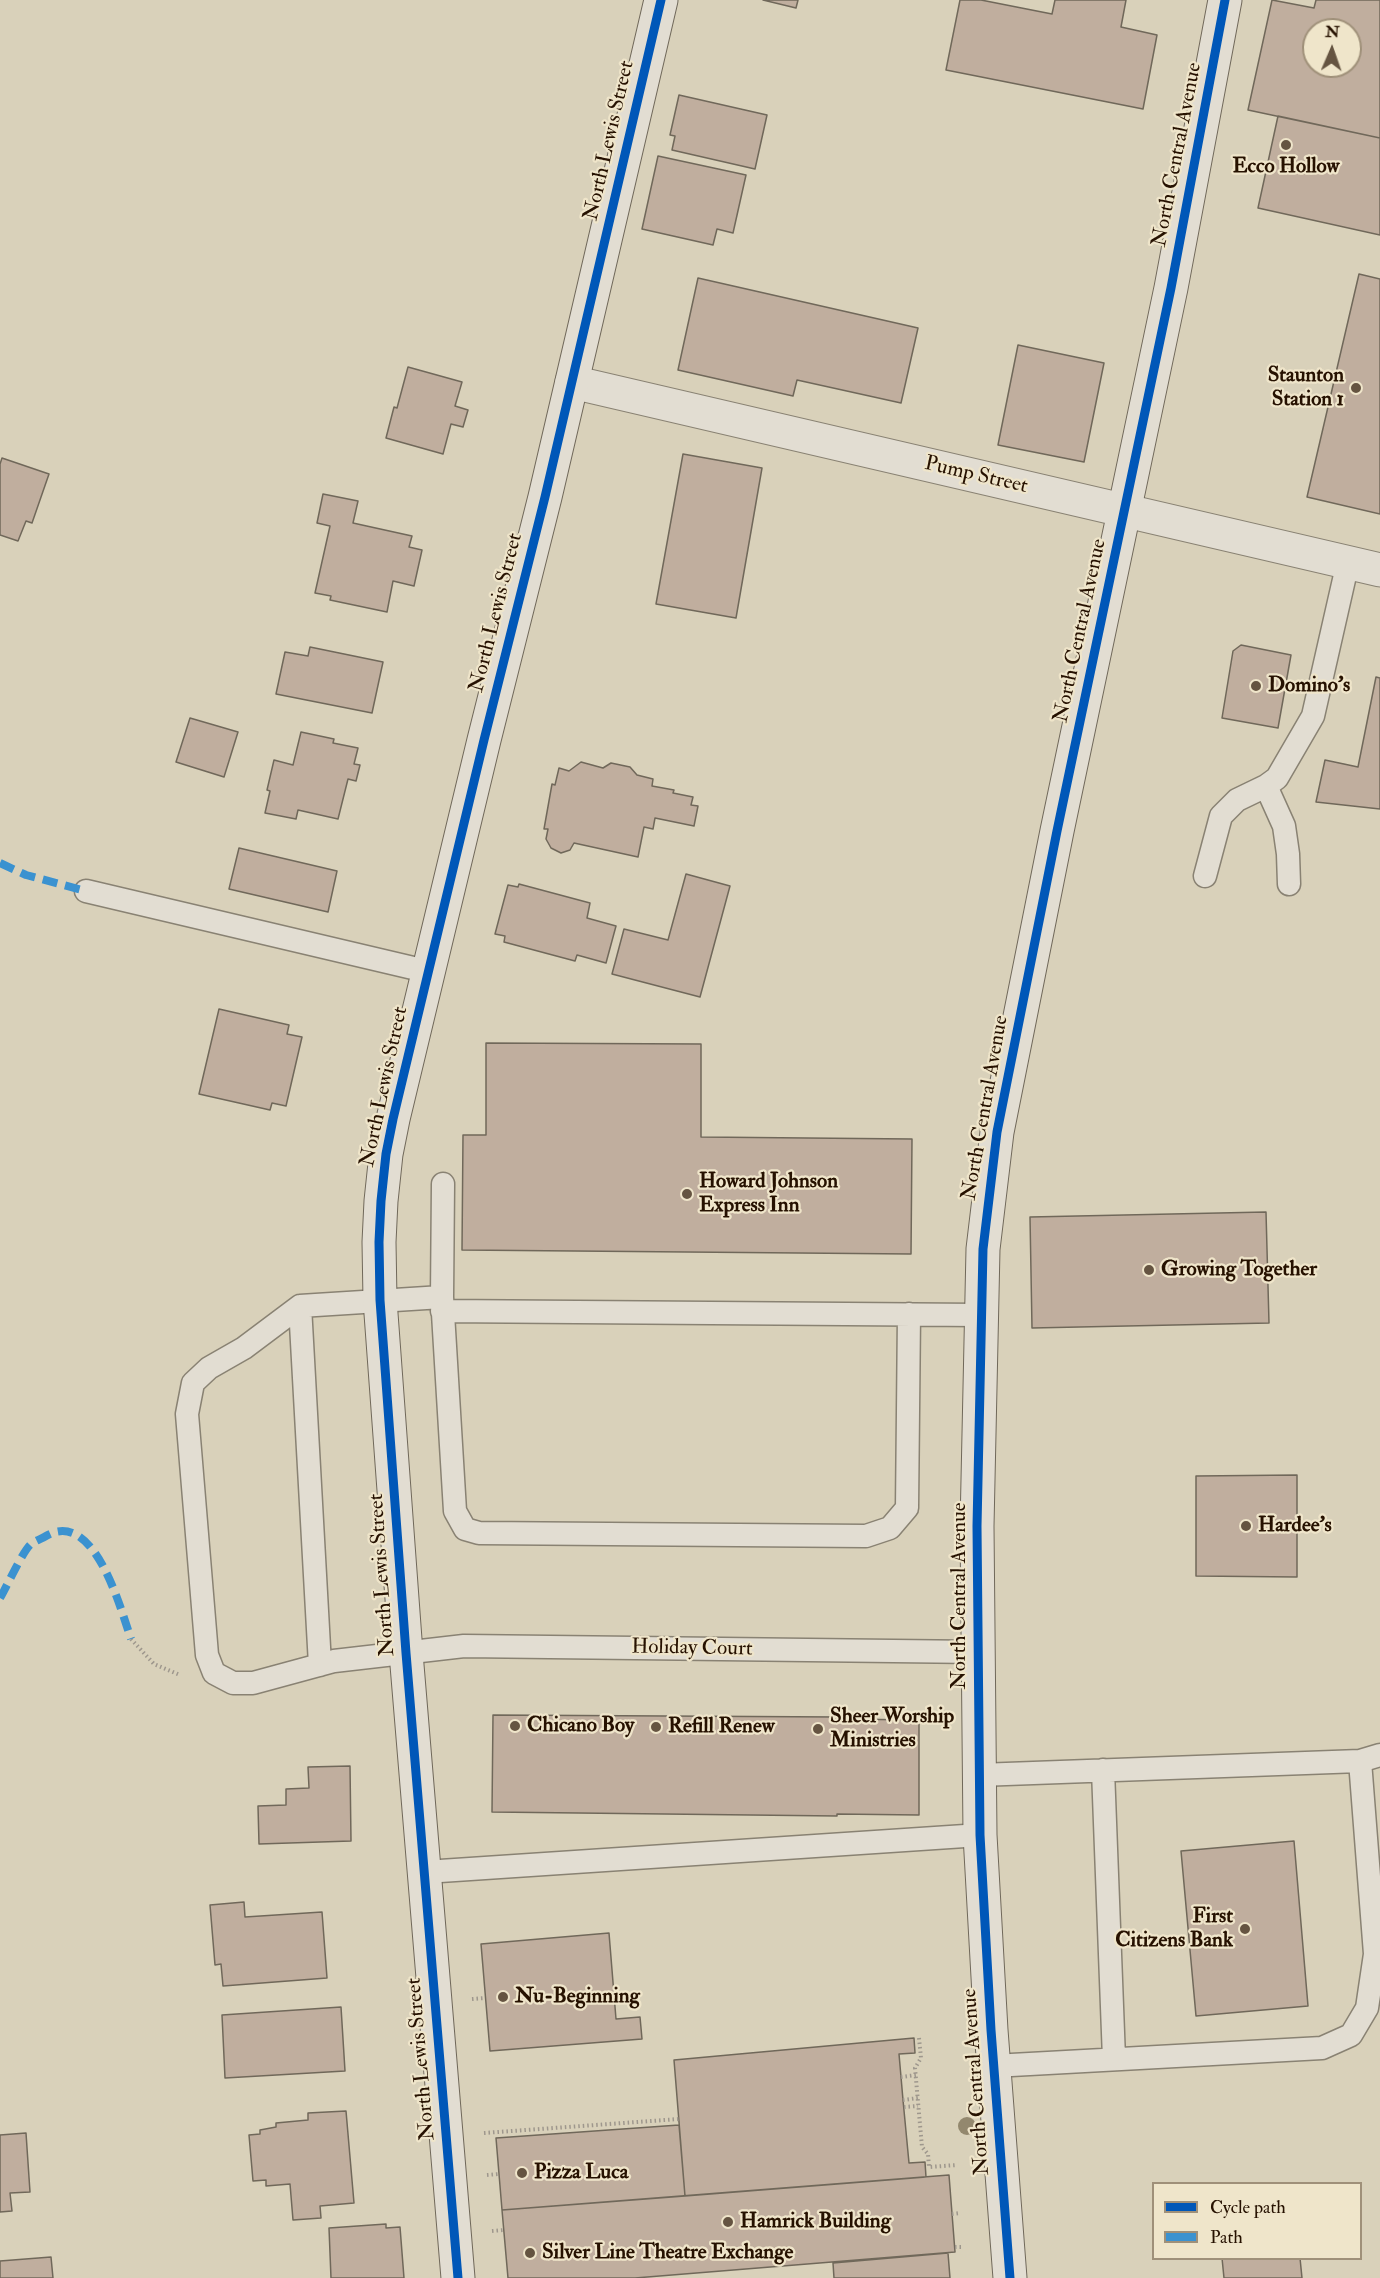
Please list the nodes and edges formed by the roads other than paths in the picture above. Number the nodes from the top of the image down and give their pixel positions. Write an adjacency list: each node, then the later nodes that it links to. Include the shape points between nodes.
1 (661, 0): 3 (street, North Lewis Street)
2 (1225, 0): 4 (street, North Central Avenue)
3 (572, 382): 4 (street, Pump Street); 11 (street, North Lewis Street)
4 (1124, 510): 5 (street, Pump Street); 17 (street, North Central Avenue, via 997,1132 983,1248)
5 (1348, 562): 6 (street, Pump Street); 7 (lane, via 1312,716 1277,778)
6 (1380, 570)
7 (1266, 786): 8 (lane, via 1237,800 1221,816); 9 (lane, via 1284,826)
8 (1205, 876)
9 (1289, 884)
10 (86, 891): 11 (lane)
11 (430, 972): 13 (street, North Lewis Street, via 386,1154 379,1242)
12 (443, 1184): 14 (lane)
13 (380, 1300): 14 (lane); 15 (lane); 19 (street, North Lewis Street)
14 (442, 1304): 16 (lane); 16 (lane, via 455,1511 465,1529 491,1534 867,1536 890,1528 907,1508)
15 (300, 1306): 20 (lane); 20 (lane, Holiday Court, via 193,1383 187,1414 207,1655 214,1673 233,1683 253,1683)
16 (909, 1314): 17 (lane)
17 (980, 1315): 18 (street, North Central Avenue)
18 (979, 1652): 19 (lane, Holiday Court, via 464,1646); 23 (street, North Central Avenue)
19 (406, 1653): 20 (lane, Holiday Court); 25 (street, North Lewis Street)
20 (320, 1665)
21 (1370, 1758): 22 (lane); 26 (lane, via 1376,1953 1367,2008 1351,2035 1322,2048)
22 (1103, 1770): 23 (lane); 26 (lane)
23 (979, 1775): 24 (street, North Central Avenue)
24 (980, 1835): 25 (lane); 27 (street, North Central Avenue)
25 (425, 1872): 28 (street, North Lewis Street)
26 (1114, 2060): 27 (lane)
27 (993, 2066): 29 (street, North Central Avenue)
28 (458, 2278)
29 (1010, 2278)

